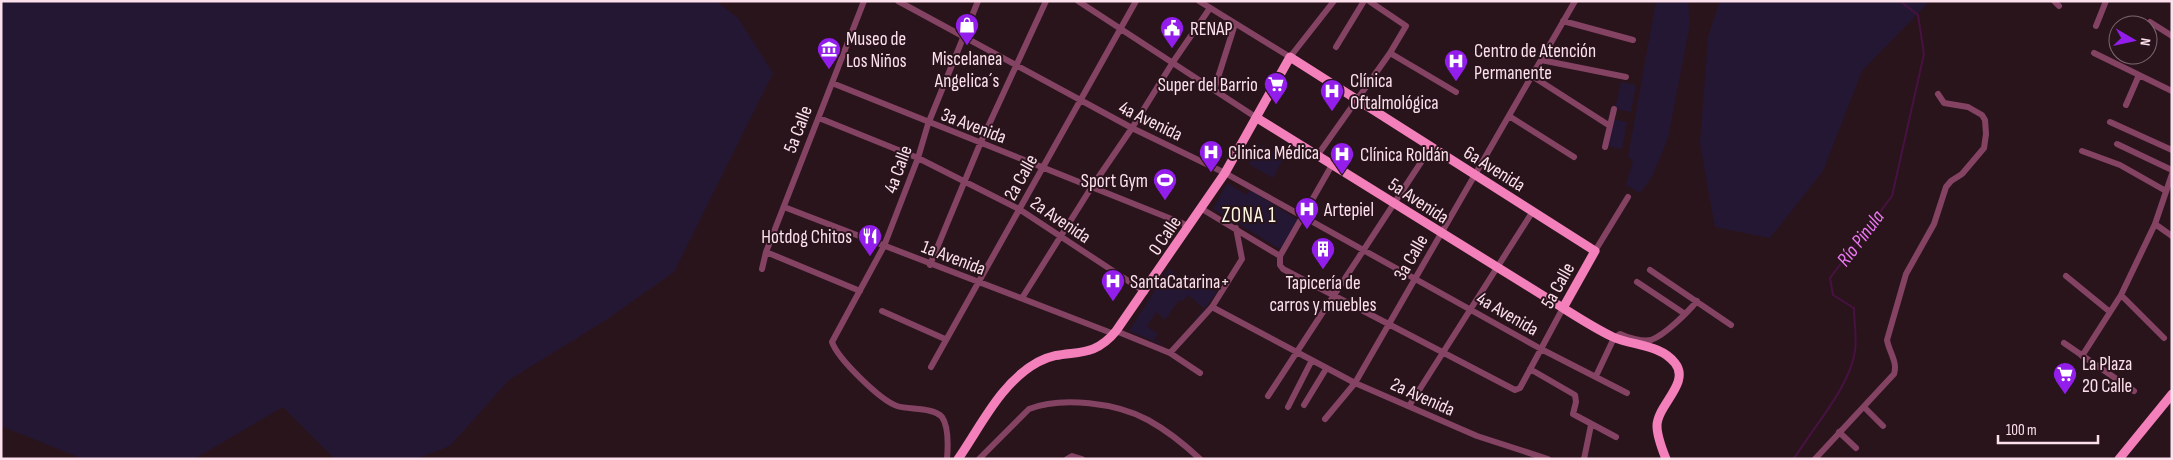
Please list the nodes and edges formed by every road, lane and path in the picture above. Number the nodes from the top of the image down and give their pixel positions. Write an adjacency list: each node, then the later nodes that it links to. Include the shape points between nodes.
1 (864, 1): 32 (street, 5a Calle)
2 (898, 1): 19 (street, 4a Avenida)
3 (978, 1): 19 (street, 4a Calle)
4 (1046, 1): 28 (street)
5 (1078, 1): 18 (street, 5a Avenida)
6 (1136, 1): 18 (street, 2a Calle)
7 (1199, 1): 13 (street, 6a Avenida)
8 (1334, 1): 25 (street, 0 Calle)
9 (1364, 1): 22 (street)
10 (1369, 1): 23 (street, via 1406,26)
11 (1575, 1): 14 (street, 3a Calle)
12 (2105, 2): 16 (street)
13 (1210, 8): 15 (street, 6a Avenida); 27 (street)
14 (1563, 21): 21 (street); 26 (street, 3a Calle)
15 (1236, 24): 25 (street, 6a Avenida); 33 (street)
16 (2096, 26)
17 (2158, 27): 20 (street)
18 (1122, 28): 27 (street, 5a Avenida); 37 (street, 2a Calle)
19 (963, 36): 28 (street, 4a Avenida); 45 (street, 4a Calle)
20 (2172, 36)
21 (1633, 40)
22 (1336, 47)
23 (1390, 53): 35 (street); 38 (street)
24 (2094, 53): 29 (street)
25 (1290, 58): 38 (street, 6a Avenida); 43 (street, 0 Calle)
26 (1541, 60): 30 (street, 3a Calle); 31 (street)
27 (1173, 62): 33 (street, 5a Avenida); 47 (street)
28 (1017, 65): 37 (street, 4a Avenida); 48 (street)
29 (2139, 75): 34 (street); 39 (street)
30 (1532, 76): 41 (street, 3a Calle); 46 (street)
31 (1626, 78)
32 (832, 83): 42 (street, 5a Calle); 45 (street, 3a Avenida)
33 (1214, 90): 43 (street, 5a Avenida)
34 (2172, 91)
35 (1456, 92)
36 (1938, 94): 129 (street, via 1944,103 1968,107 1982,115 1986,134 1984,148 1946,187 1934,224 1906,274 1888,332 1888,350 1895,362 1894,374)
37 (1078, 100): 47 (street, 4a Avenida); 58 (street, 2a Calle)
38 (1355, 101): 50 (street, 6a Avenida); 54 (street)
39 (2126, 105)
40 (1614, 109): 46 (street)
41 (1509, 116): 55 (street); 61 (street, 3a Calle)
42 (819, 118): 56 (street, 2a Avenida); 67 (street, 5a Calle)
43 (1257, 118): 54 (street, 5a Avenida); 60 (street, 0 Calle)
44 (2110, 122): 52 (street)
45 (928, 124): 48 (street, 3a Avenida); 56 (street, 4a Calle)
46 (1610, 126): 51 (street)
47 (1132, 128): 60 (street, 4a Avenida); 63 (street)
48 (980, 144): 58 (street, 3a Avenida); 62 (street)
49 (2118, 144): 59 (street)
50 (1430, 146): 61 (street, 6a Avenida); 66 (street)
51 (1605, 147)
52 (2172, 150)
53 (2082, 151): 64 (street, via 2120,165)
54 (1317, 156): 57 (street, 5a Avenida)
55 (1574, 157)
56 (918, 158): 62 (street, 2a Avenida); 78 (street, 4a Calle)
57 (1332, 165): 66 (street, 5a Avenida); 71 (street)
58 (1043, 166): 63 (street, 3a Avenida); 68 (street, 2a Calle)
59 (2172, 172): 64 (street)
60 (1225, 173): 69 (street, 0 Calle); 71 (street, 4a Avenida)
61 (1475, 174): 70 (street, 6a Avenida); 75 (street, 3a Calle)
62 (965, 181): 68 (street, 2a Avenida); 83 (street)
63 (1091, 188): 73 (street, 3a Avenida); 77 (street)
64 (2166, 191): 72 (street)
65 (1628, 197): 80 (street, 5a Calle)
66 (1393, 201): 75 (street, 5a Avenida); 79 (street)
67 (784, 207): 78 (street, 1a Avenida); 81 (street, 5a Calle)
68 (1019, 208): 77 (street, 2a Avenida); 89 (street, 2a Calle)
69 (1202, 208): 73 (street, 0 Calle); 74 (street)
70 (1533, 211): 80 (street, 6a Avenida); 84 (street)
71 (1304, 218): 79 (street, 4a Avenida); 82 (street)
72 (2155, 224): 76 (street); 93 (street)
73 (1189, 226): 92 (street, 0 Calle)
74 (1236, 228): 82 (street); 97 (street, via 1242,259)
75 (1441, 233): 84 (street, 5a Avenida); 88 (street, 3a Calle)
76 (2172, 236)
77 (1060, 237): 92 (street, 2a Avenida); 95 (street)
78 (884, 246): 83 (street, 1a Avenida); 91 (street, 4a Calle)
79 (1363, 248): 88 (street, 4a Avenida); 94 (street)
80 (1595, 251): 98 (street, 5a Calle)
81 (766, 252): 85 (street, 5a Calle); 91 (street)
82 (1280, 256): 94 (street, via 1280,265)
83 (930, 265): 89 (street, 1a Avenida)
84 (1498, 268): 98 (street, 5a Avenida); 99 (street)
85 (762, 269)
86 (1650, 270): 96 (street)
87 (2066, 276): 101 (street)
88 (1416, 278): 99 (street, 4a Avenida); 103 (street, 3a Calle)
89 (978, 282): 95 (street, 1a Avenida); 108 (street, 2a Calle)
90 (1637, 282): 102 (street)
91 (860, 291): 137 (street, 4a Calle, via 832,342 838,355 886,401 941,416 946,426)
92 (1145, 292): 105 (street, 0 Calle)
93 (2121, 295): 101 (street); 107 (street)
94 (1332, 296): 103 (street); 113 (street)
95 (1022, 298): 105 (street, 1a Avenida)
96 (1697, 301): 102 (street); 104 (street)
97 (1212, 307): 111 (street); 113 (street, 2a Avenida)
98 (1563, 308): 106 (street, 5a Avenida); 110 (street, 5a Calle)
99 (1472, 310): 110 (street, 4a Avenida); 112 (street)
100 (882, 311): 108 (street)
101 (2110, 312): 114 (street)
102 (1685, 314): 106 (street, via 1649,340 1620,334)
103 (1389, 325): 112 (street); 121 (street, 3a Calle)
104 (1731, 325)
105 (1115, 332): 111 (street, 1a Avenida); 138 (street, 0 Calle, via 1106,343 1091,351 1047,359 1023,373 999,398)
106 (1614, 338): 120 (street); 144 (street, 5a Avenida, via 1648,346 1673,361 1679,372 1677,384 1658,417 1657,426)
107 (2164, 338)
108 (945, 339): 116 (street, 2a Calle)
109 (2064, 343): 114 (street)
110 (1541, 349): 118 (street, 5a Calle); 120 (street, 4a Avenida)
111 (1170, 353): 119 (street, 1a Avenida)
112 (1445, 353): 118 (street, 5a Calle, via 1517,389); 127 (street)
113 (1296, 354): 115 (street, 2a Avenida); 125 (street)
114 (2082, 356): 122 (street)
115 (1312, 362): 117 (street, 2a Avenida); 128 (street)
116 (931, 367)
117 (1326, 369): 121 (street, 2a Avenida); 126 (street)
118 (1530, 369): 131 (street, via 1575,396 1573,414)
119 (1200, 373)
120 (1596, 376): 123 (street, 4a Avenida)
121 (1355, 383): 127 (street, 2a Avenida); 130 (street, 3a Calle)
122 (2134, 391)
123 (1627, 393)
124 (2172, 394): 146 (street)
125 (1268, 396)
126 (1304, 405)
127 (1410, 406): 143 (street, 2a Avenida, via 1477,436)
128 (1288, 407)
129 (1864, 407): 132 (street); 133 (street)
130 (1325, 419)
131 (1591, 425): 134 (street); 136 (street)
132 (1884, 426)
133 (1839, 432): 135 (street); 145 (street)
134 (1616, 438)
135 (1856, 448)
136 (1586, 458)
137 (947, 459)
138 (958, 459)
139 (979, 459): 142 (street, via 1029,409 1076,402 1146,419 1172,434)
140 (1067, 459): 141 (street, via 1072,456)
141 (1082, 459)
142 (1200, 459)
143 (1548, 459)
144 (1666, 459)
145 (1815, 459)
146 (2119, 459)

